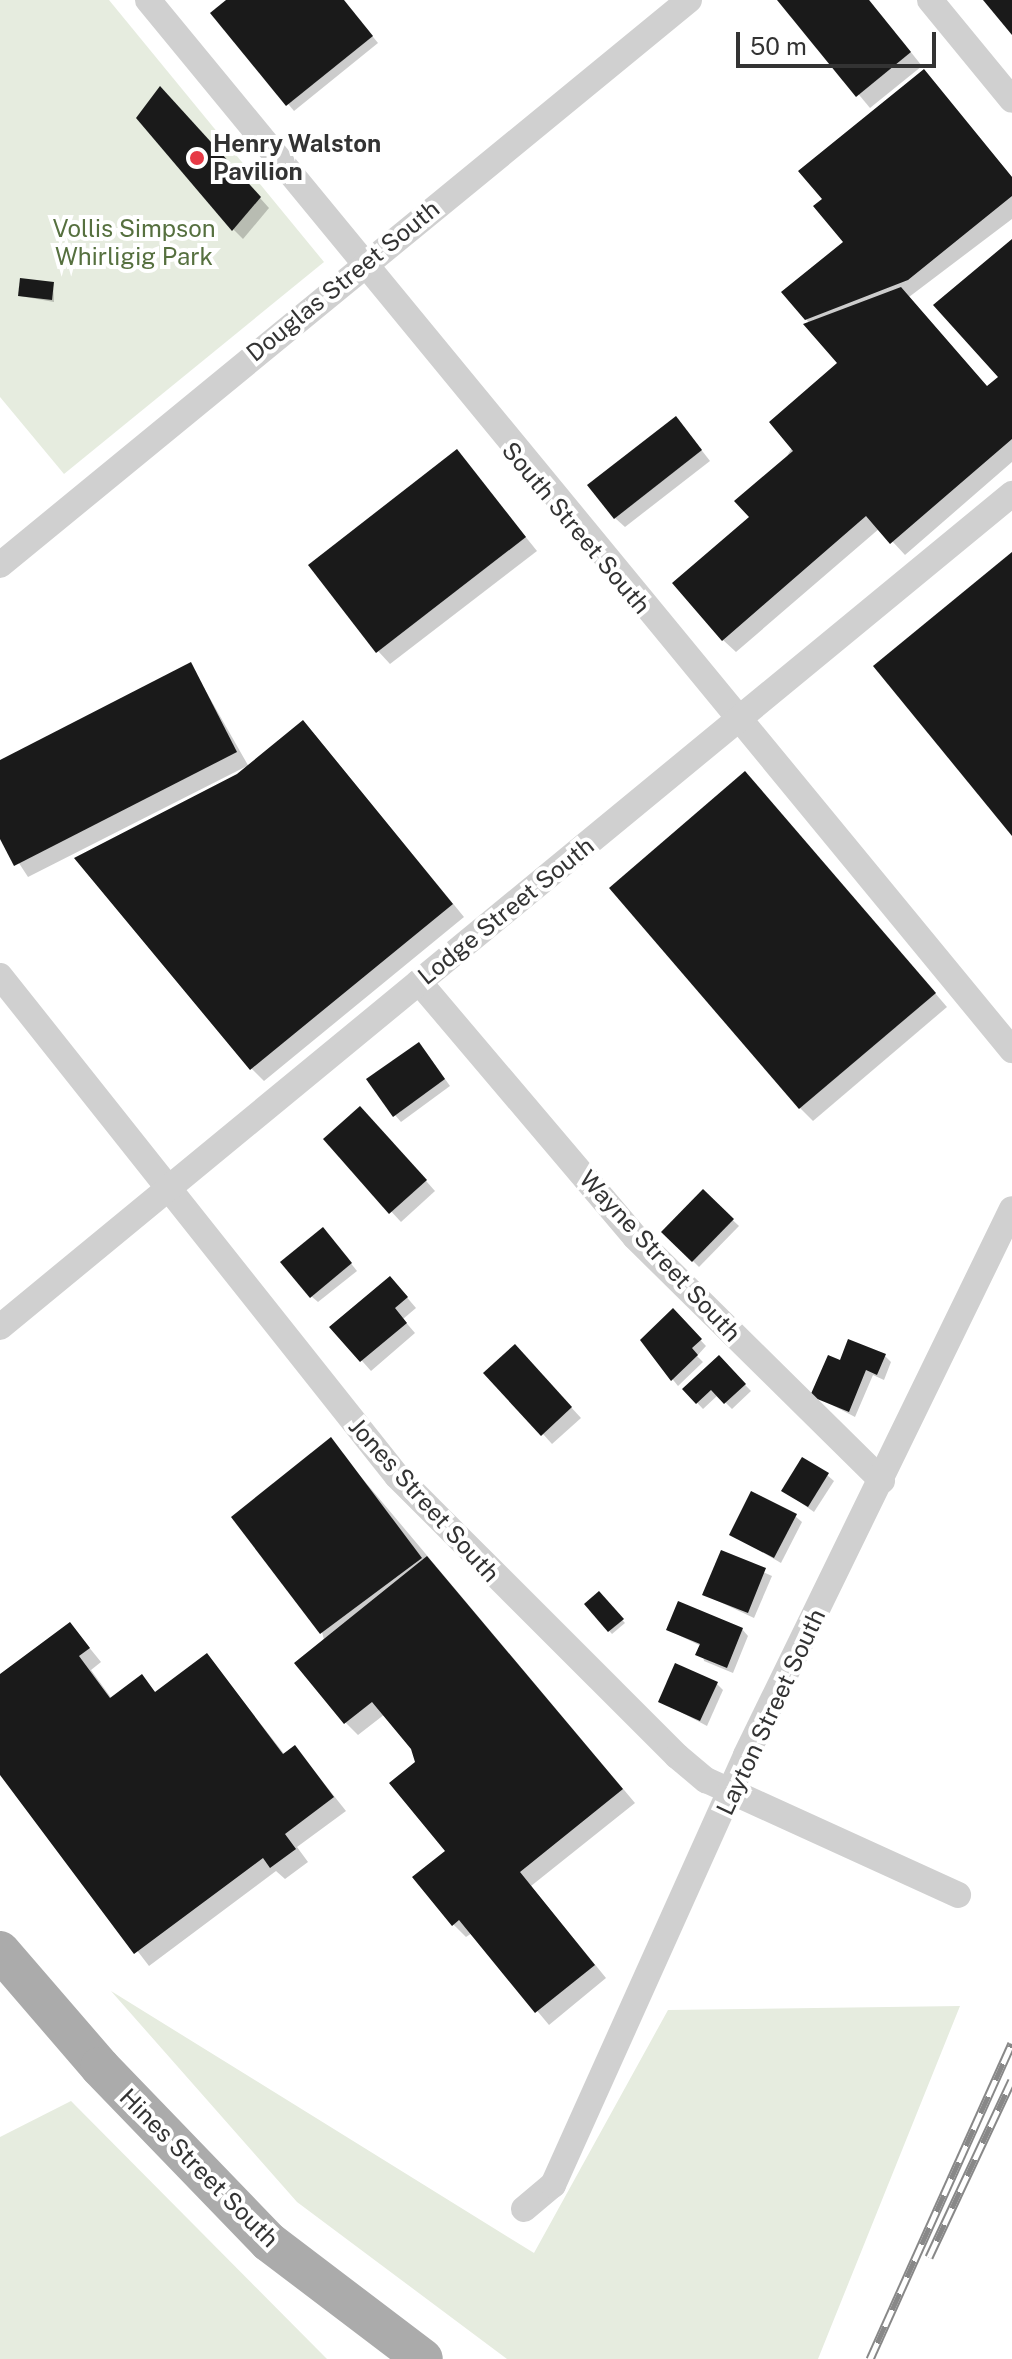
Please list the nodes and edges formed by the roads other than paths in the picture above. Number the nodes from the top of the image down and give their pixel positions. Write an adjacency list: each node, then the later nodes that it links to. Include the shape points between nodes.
1 (148, 0): 5 (street, South Street South)
2 (689, 0): 5 (street, Douglas Street South)
3 (930, 0): 4 (street)
4 (1012, 100)
5 (360, 266): 7 (street, Douglas Street South); 8 (street, South Street South)
6 (1012, 494): 8 (street, Lodge Street South)
7 (0, 565)
8 (737, 721): 10 (street, Lodge Street South); 11 (street, South Street South)
9 (0, 976): 12 (street, Jones Street South)
10 (419, 982): 12 (street, Lodge Street South); 15 (street, Wayne Street South, via 635,1237)
11 (1012, 1050)
12 (167, 1190): 14 (street, Lodge Street South); 16 (street, Jones Street South, via 372,1447 461,1544 677,1756)
13 (1012, 1209): 15 (street, Layton Street South)
14 (0, 1327)
15 (882, 1481): 16 (street, Layton Street South)
16 (734, 1792): 17 (street, Jones Street South); 19 (street, Layton Street South, via 553,2185)
17 (958, 1895)
18 (0, 1951): 20 (main road, Hines Street South, via 100,2067 269,2242)
19 (524, 2209)
20 (423, 2359)

